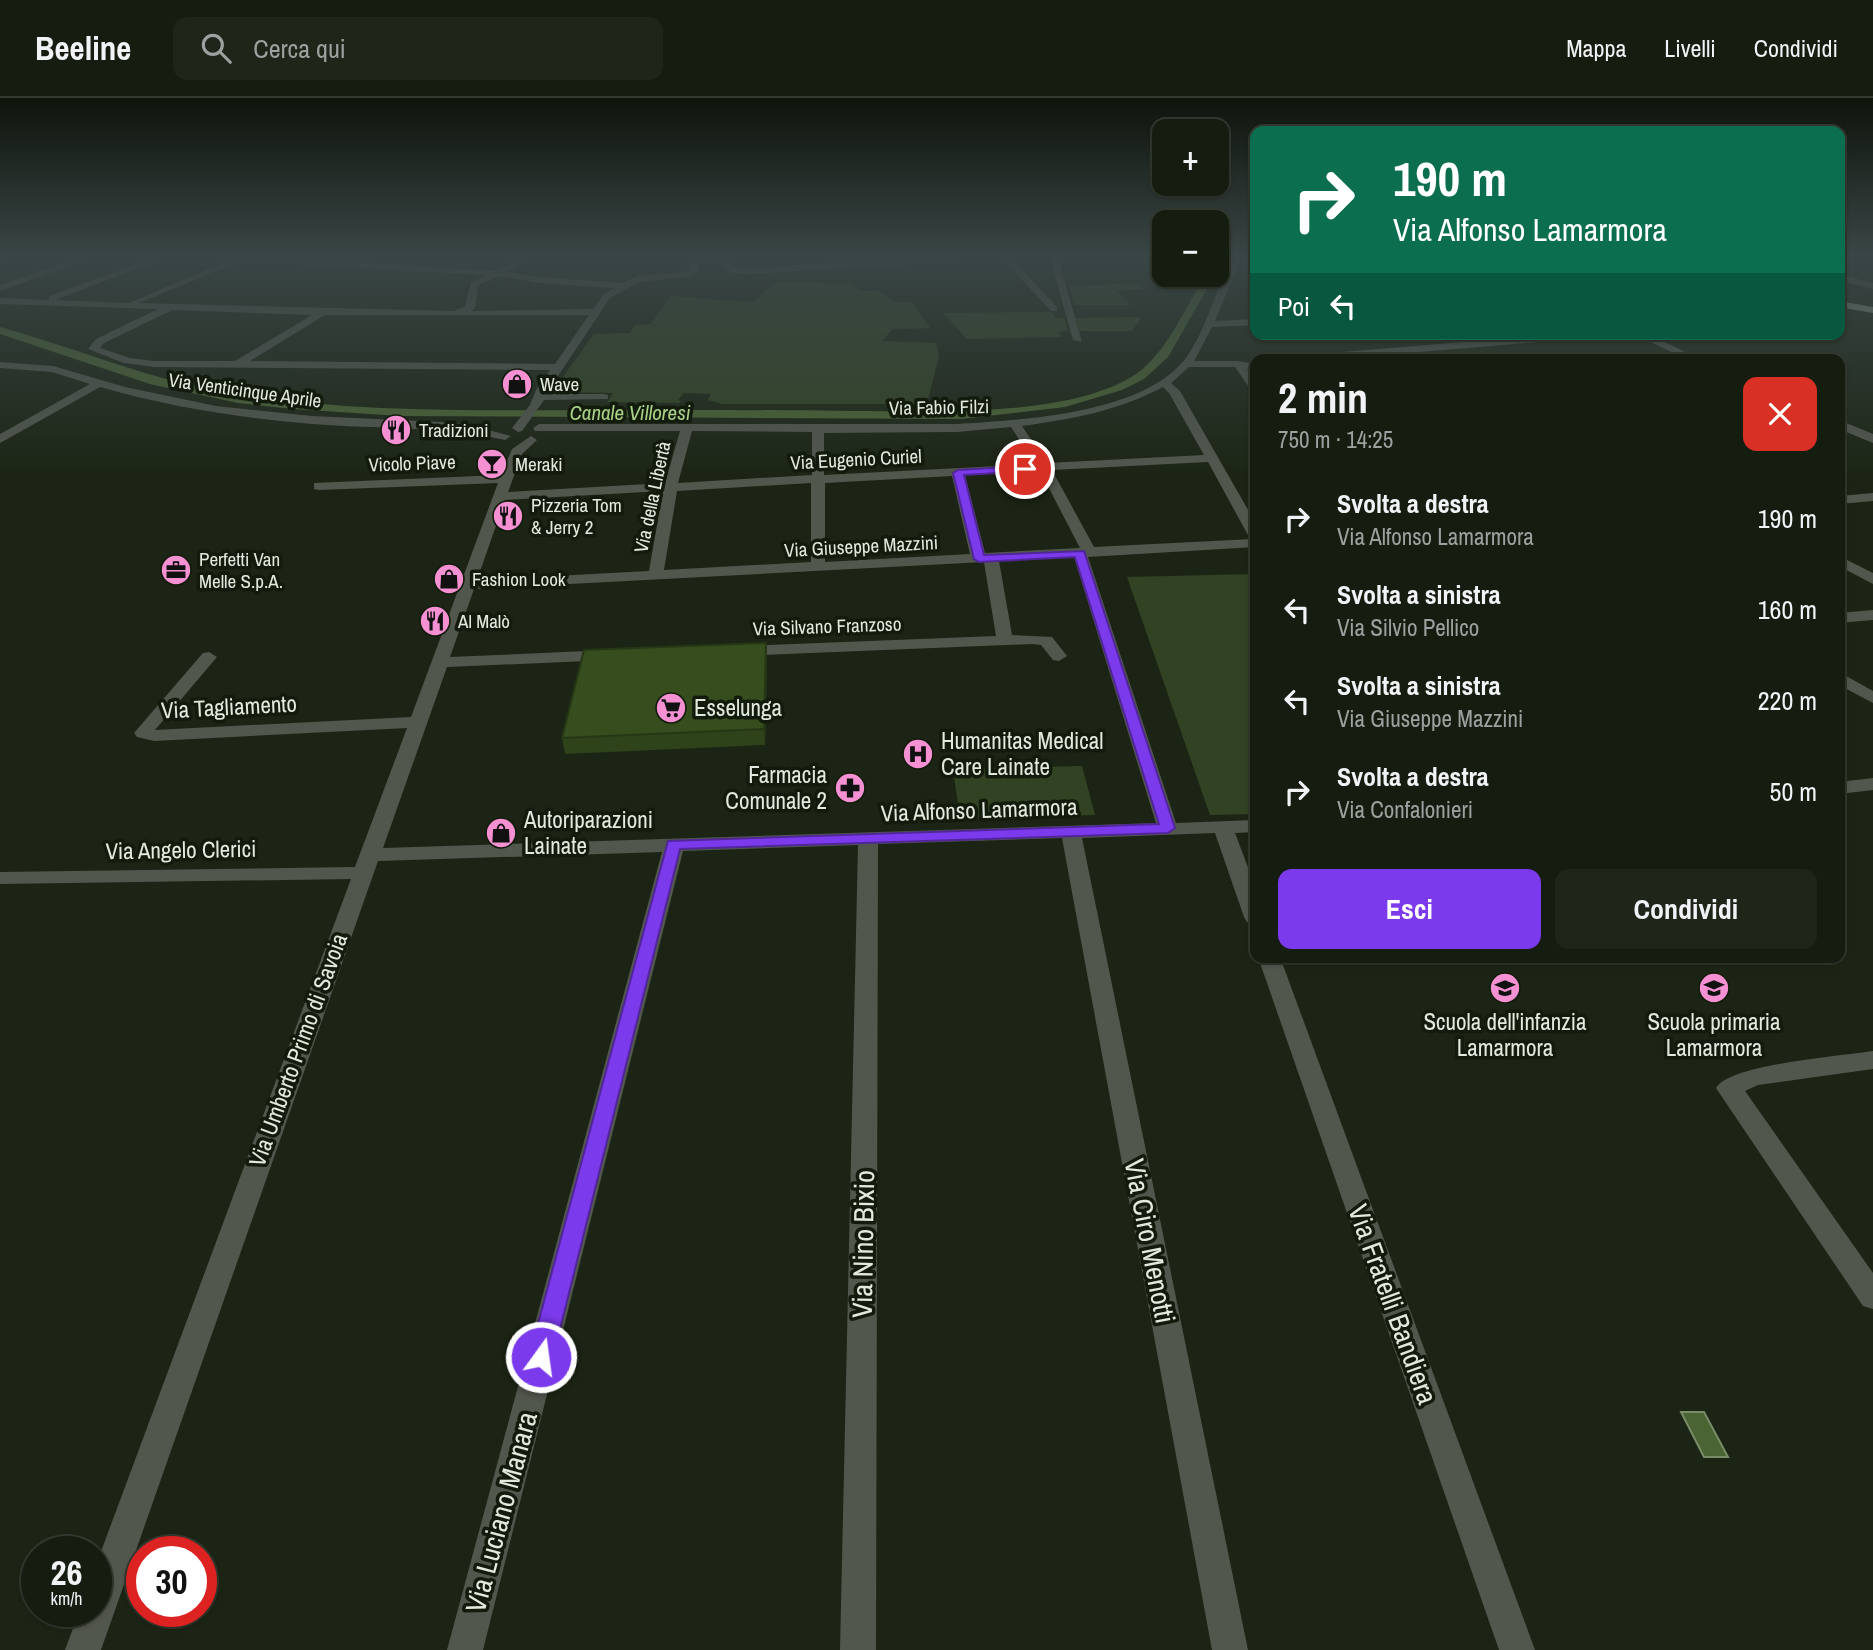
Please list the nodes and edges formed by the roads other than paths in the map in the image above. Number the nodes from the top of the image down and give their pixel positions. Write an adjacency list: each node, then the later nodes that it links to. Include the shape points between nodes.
1 (122, 330): 19 (street, via 93,349 136,363)
2 (295, 330): 19 (street)
3 (584, 330): 20 (street, Via Umberto Primo di Savoia)
4 (1074, 330): 6 (street)
5 (1204, 330): 14 (street, Via Fabio Filzi)
6 (1078, 340)
7 (1438, 340): 10 (street)
8 (1524, 340): 10 (street)
9 (1652, 340): 13 (street)
10 (1449, 346): 11 (street); 12 (street)
11 (1354, 354)
12 (1463, 354)
13 (1684, 354)
14 (1189, 361): 15 (street); 24 (street, Via Fabio Filzi)
15 (1238, 364): 18 (street); 22 (street)
16 (0, 365): 17 (street, Via Venticinque Aprile)
17 (29, 365): 21 (street); 23 (street, Via Venticinque Aprile)
18 (1250, 365)
19 (235, 366): 20 (street)
20 (558, 367): 26 (street, Via Umberto Primo di Savoia)
21 (0, 380)
22 (1250, 381)
23 (99, 383): 32 (street, Via Venticinque Aprile, via 254,414 462,427); 33 (street)
24 (1164, 383): 27 (street, Via Fabio Filzi, via 1107,407); 35 (street, via 1171,386)
25 (604, 397): 26 (street)
26 (538, 401): 32 (street, Via Umberto Primo di Savoia)
27 (1014, 423): 29 (street, Via Fabio Filzi); 36 (street)
28 (687, 426): 29 (street, Via Fabio Filzi); 31 (street, Via Fabio Filzi); 41 (street, Via della Libertà)
29 (818, 427): 39 (street)
30 (1845, 427): 34 (street)
31 (542, 431): 32 (street, Via Venticinque Aprile); 32 (street, via 531,440)
32 (514, 435): 38 (street, Via Umberto Primo di Savoia)
33 (0, 439)
34 (1873, 439)
35 (1214, 458): 36 (street, Via Eugenio Curiel); 45 (street)
36 (1044, 468): 37 (street, Via Eugenio Curiel); 47 (street)
37 (958, 473): 39 (street, Via Eugenio Curiel); 48 (street)
38 (506, 479): 40 (street, Vicolo Piave); 42 (street, Via Umberto Primo di Savoia)
39 (817, 480): 41 (street, Via Eugenio Curiel); 50 (street)
40 (319, 486)
41 (671, 488): 42 (street, Via Eugenio Curiel); 51 (street, Via della Libertà)
42 (500, 496): 53 (street, Via Umberto Primo di Savoia)
43 (1873, 497): 44 (street)
44 (1845, 499)
45 (1250, 526)
46 (1250, 542): 47 (street, Via Giuseppe Mazzini)
47 (1085, 553): 48 (street, Via Giuseppe Mazzini); 69 (street)
48 (985, 558): 50 (street, Via Giuseppe Mazzini); 56 (street)
49 (1845, 563): 52 (street)
50 (818, 568): 51 (street, Via Giuseppe Mazzini)
51 (656, 575): 53 (street, Via Giuseppe Mazzini)
52 (1873, 579)
53 (469, 585): 61 (street, Via Umberto Primo di Savoia)
54 (1873, 615): 55 (street)
55 (1845, 617)
56 (1005, 639): 57 (street, Via Silvano Franzoso); 59 (street, Via Silvano Franzoso, via 1046,640)
57 (720, 651)
58 (626, 655): 61 (street)
59 (1059, 656)
60 (209, 657): 64 (street, Via Tagliamento, via 144,733)
61 (441, 662): 64 (street, Via Umberto Primo di Savoia)
62 (1845, 681): 63 (street)
63 (1873, 698)
64 (418, 722): 73 (street, Via Umberto Primo di Savoia)
65 (1873, 784): 66 (street)
66 (1845, 787)
67 (1250, 826): 68 (street, Via Alfonso Lamarmora)
68 (1223, 827): 69 (street, Via Alfonso Lamarmora); 75 (street)
69 (1168, 828): 70 (street, Via Alfonso Lamarmora)
70 (1071, 831): 71 (street, Via Alfonso Lamarmora); 82 (street, Via Ciro Menotti)
71 (868, 838): 72 (street, Via Alfonso Lamarmora); 81 (street, Via Nino Bixio)
72 (674, 845): 73 (street, Via Alfonso Lamarmora); 80 (street, Via Luciano Manara)
73 (365, 864): 74 (street, Via Angelo Clerici); 79 (street, Via Umberto Primo di Savoia)
74 (0, 878)
75 (1250, 902)
76 (1271, 963): 83 (street, Via Fratelli Bandiera)
77 (1873, 1060): 78 (street, via 1754,1077 1729,1088)
78 (1873, 1297)
79 (83, 1650)
80 (465, 1650)
81 (858, 1650)
82 (1230, 1650)
83 (1517, 1650)

